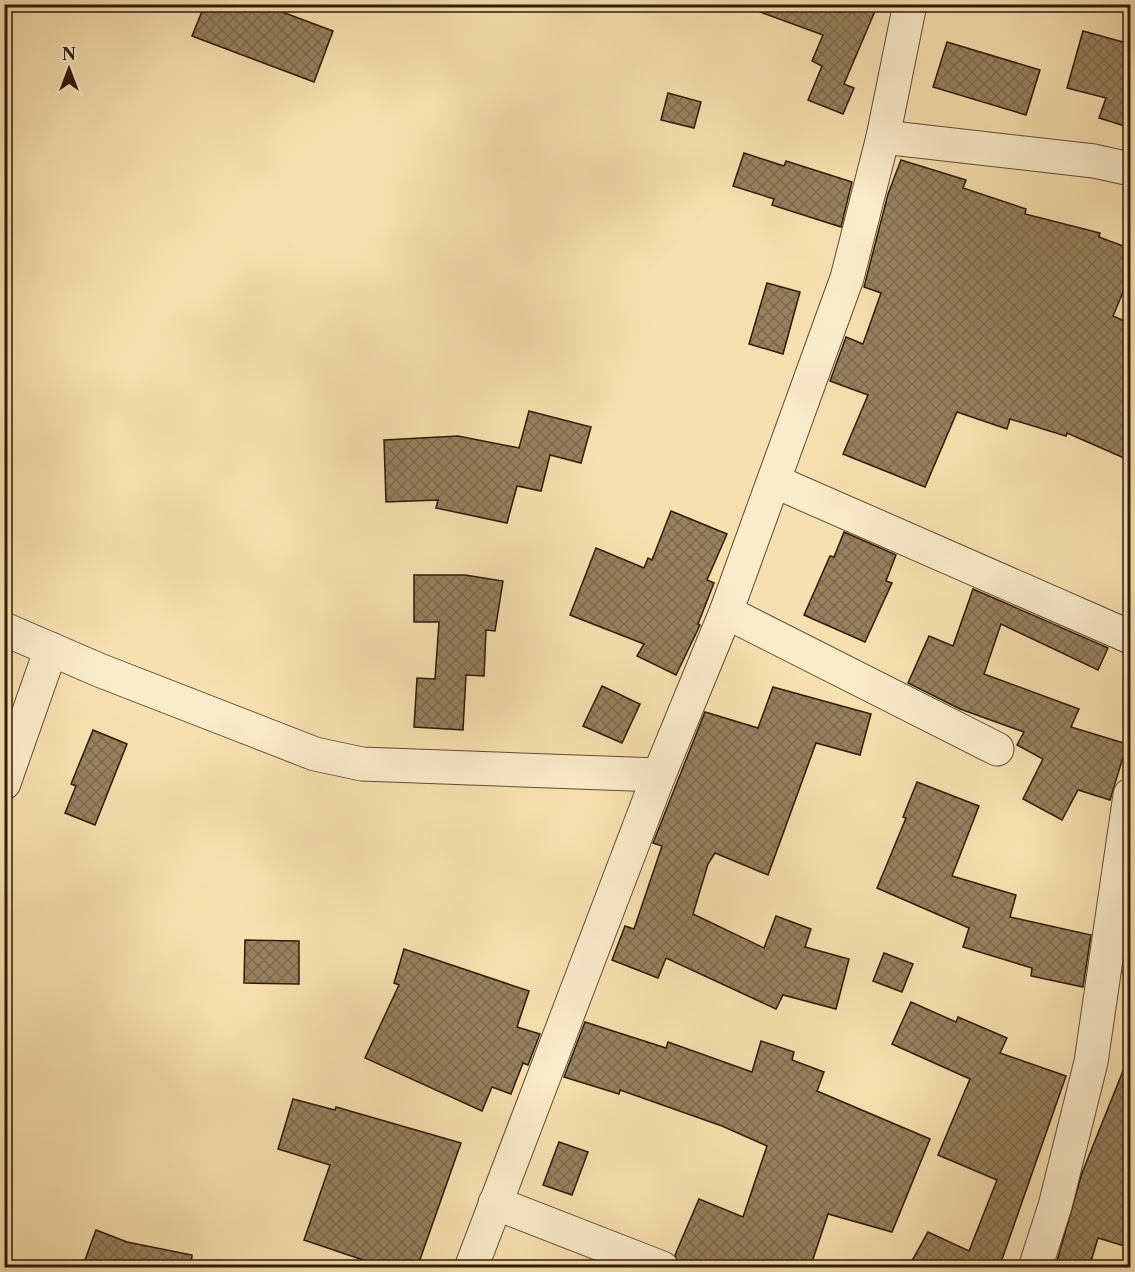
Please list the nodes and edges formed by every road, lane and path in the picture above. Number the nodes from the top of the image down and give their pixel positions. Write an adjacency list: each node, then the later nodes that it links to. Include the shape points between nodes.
1 (910, 4): 2 (street)
2 (880, 149): 3 (street, via 1094,161); 4 (street, via 847,278)
3 (1131, 169)
4 (774, 481): 5 (street); 7 (street)
5 (726, 612): 9 (street); 10 (street)
6 (4, 629): 8 (street)
7 (1131, 637)
8 (51, 650): 10 (street, via 315,754 362,764); 11 (street)
9 (997, 749)
10 (659, 775): 13 (street)
11 (4, 783)
12 (1131, 795): 16 (street, via 1091,1062)
13 (495, 1203): 14 (street); 15 (street)
14 (471, 1268)
15 (662, 1268)
16 (1035, 1268)

